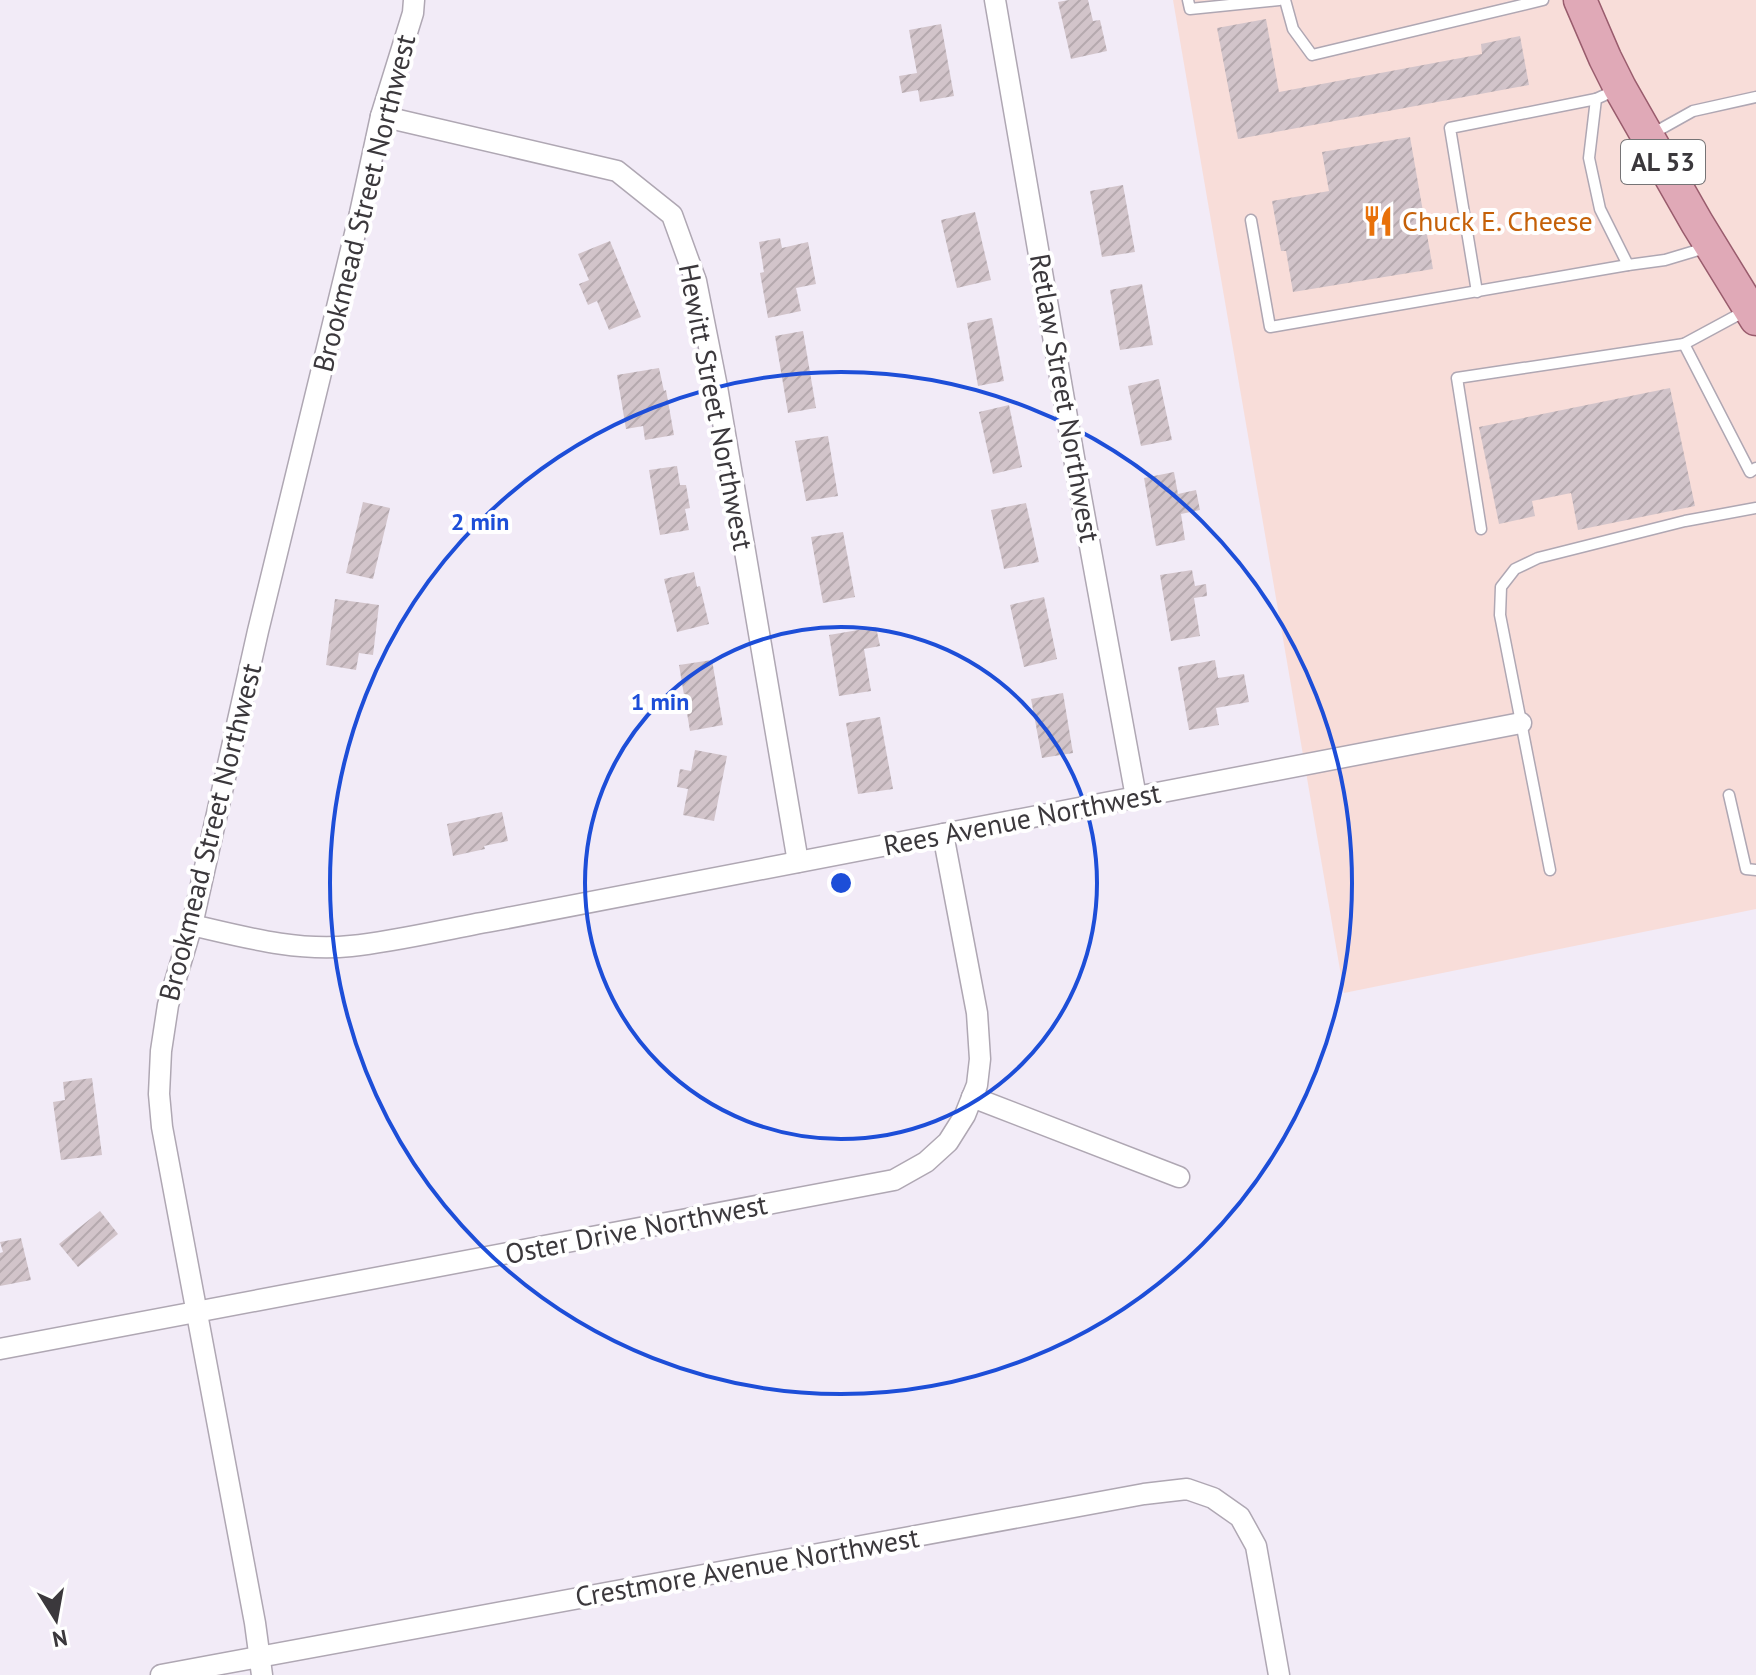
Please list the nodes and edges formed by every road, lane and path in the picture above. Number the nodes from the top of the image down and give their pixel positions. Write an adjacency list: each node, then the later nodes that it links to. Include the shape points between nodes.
1 (414, 0): 10 (street, Brookmead Street Northwest)
2 (995, 0): 23 (street, Retlaw Street Northwest)
3 (1188, 0): 4 (lane, via 1190,9)
4 (1279, 0)
5 (1285, 0): 6 (lane, via 1293,29 1312,55)
6 (1543, 0)
7 (1580, 0): 8 (main road, AL 53, via 1605,58)
8 (1608, 93): 11 (main road, AL 53); 14 (lane, via 1589,158 1600,209); 15 (lane, via 1450,128)
9 (1756, 97): 11 (lane, via 1693,111)
10 (381, 116): 25 (street, Hewitt Street Northwest, via 617,171 672,215 702,311); 28 (street, Brookmead Street Northwest)
11 (1649, 136): 13 (main road, AL 53)
12 (1251, 220): 15 (lane, via 1270,327)
13 (1711, 247): 14 (lane); 16 (main road, AL 53)
14 (1628, 265): 15 (lane)
15 (1477, 292)
16 (1749, 298): 17 (lane)
17 (1684, 344): 18 (lane, via 1750,472); 20 (lane, via 1457,378)
18 (1756, 468)
19 (1756, 508): 21 (lane, via 1553,554 1515,569 1501,587 1500,615)
20 (1481, 529)
21 (1521, 723): 23 (street, Rees Avenue Northwest); 26 (lane)
22 (1729, 795): 27 (lane, via 1746,869)
23 (1136, 797): 24 (street, Rees Avenue Northwest)
24 (943, 834): 25 (street, Rees Avenue Northwest); 29 (street, Oster Drive Northwest, via 977,1013 980,1059)
25 (798, 862): 28 (street, Rees Avenue Northwest, via 350,946 260,941)
26 (1550, 870)
27 (1756, 870)
28 (192, 925): 31 (street, Brookmead Street Northwest, via 168,1005 159,1094)
29 (972, 1097): 30 (street); 31 (street, Oster Drive Northwest, via 948,1142 894,1180)
30 (1179, 1177)
31 (197, 1312): 32 (street, Oster Drive Northwest); 33 (street, Brookmead Street Northwest)
32 (0, 1349)
33 (261, 1666): 34 (street, Crestmore Avenue Northwest); 35 (street, Crestmore Avenue Northwest, via 1187,1489 1213,1498 1240,1517 1256,1546)
34 (161, 1675)
35 (1279, 1675)

